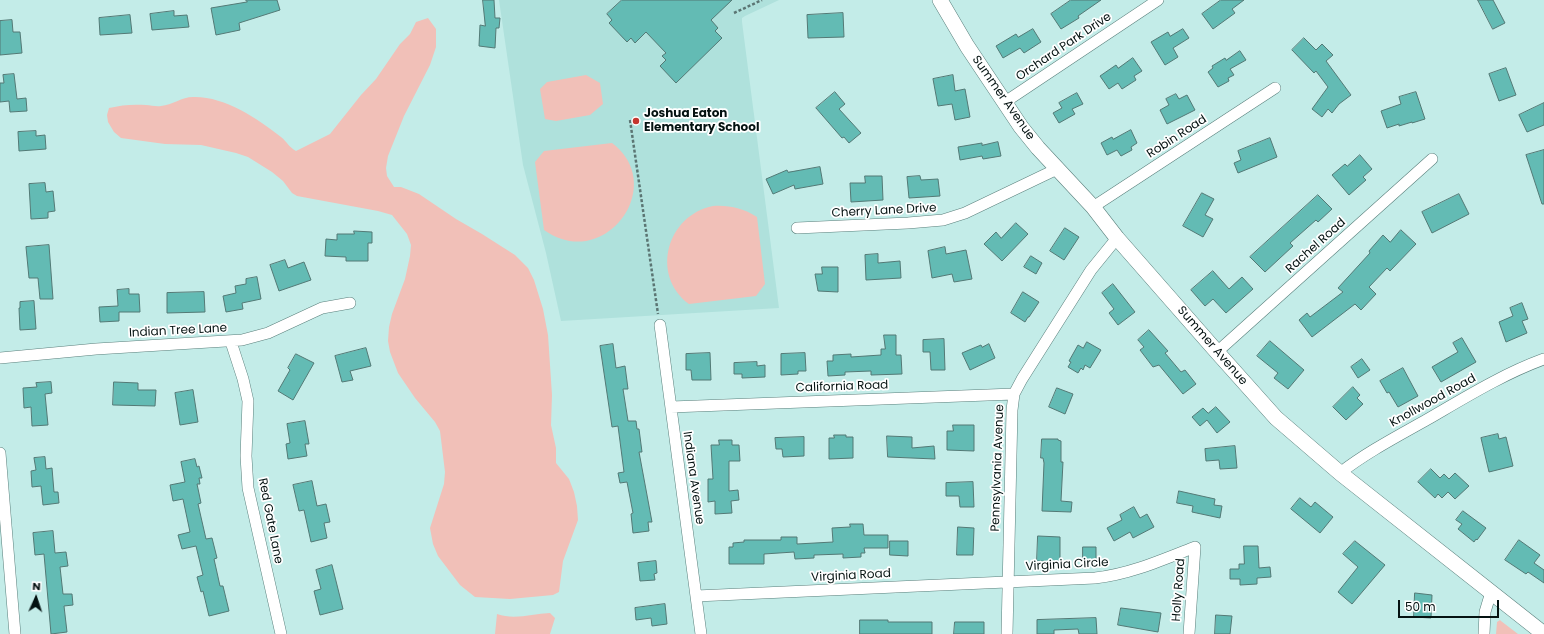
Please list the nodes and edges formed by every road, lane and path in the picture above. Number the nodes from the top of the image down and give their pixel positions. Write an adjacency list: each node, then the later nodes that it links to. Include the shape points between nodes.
1 (762, 0): 4 (path)
2 (940, 0): 6 (street, Summer Avenue, via 950,20)
3 (1158, 0): 6 (street, Orchard Park Drive)
4 (734, 13)
5 (1275, 88): 10 (street, Robin Road)
6 (1005, 102): 9 (street, Summer Avenue, via 1021,127)
7 (630, 120): 14 (path)
8 (1432, 159): 16 (street, Rachel Road)
9 (1057, 169): 10 (street, Summer Avenue); 11 (street, Cherry Lane Drive, via 965,213 943,220 908,224)
10 (1092, 207): 12 (street, Summer Avenue)
11 (797, 228)
12 (1117, 238): 16 (street, Summer Avenue); 19 (street, Pennsylvania Avenue, via 1091,270)
13 (350, 303): 15 (street, Indian Tree Lane, via 322,308 268,333)
14 (660, 325): 20 (street, Indiana Avenue)
15 (231, 342): 17 (street, Indian Tree Lane, via 152,345); 28 (street, Red Gate Lane, via 244,379 248,401 248,488)
16 (1217, 352): 22 (street, Summer Avenue, via 1276,418)
17 (0, 358)
18 (1544, 359): 22 (street, Knollwood Road, via 1494,382 1374,449)
19 (1014, 394): 20 (street, California Road); 24 (street, Pennsylvania Avenue)
20 (670, 407): 26 (street, Indiana Avenue)
21 (0, 453): 27 (street)
22 (1340, 473): 25 (street, Summer Avenue)
23 (1195, 547): 24 (street, Virginia Circle, via 1134,570 1109,576); 31 (street, Holly Road)
24 (1008, 581): 26 (street, Virginia Road); 30 (street, Pennsylvania Avenue)
25 (1491, 592): 32 (street, via 1484,614); 33 (street, Summer Avenue)
26 (696, 596): 29 (street, Indiana Avenue)
27 (15, 634)
28 (281, 634)
29 (701, 634)
30 (1007, 634)
31 (1189, 634)
32 (1484, 634)
33 (1544, 634)

